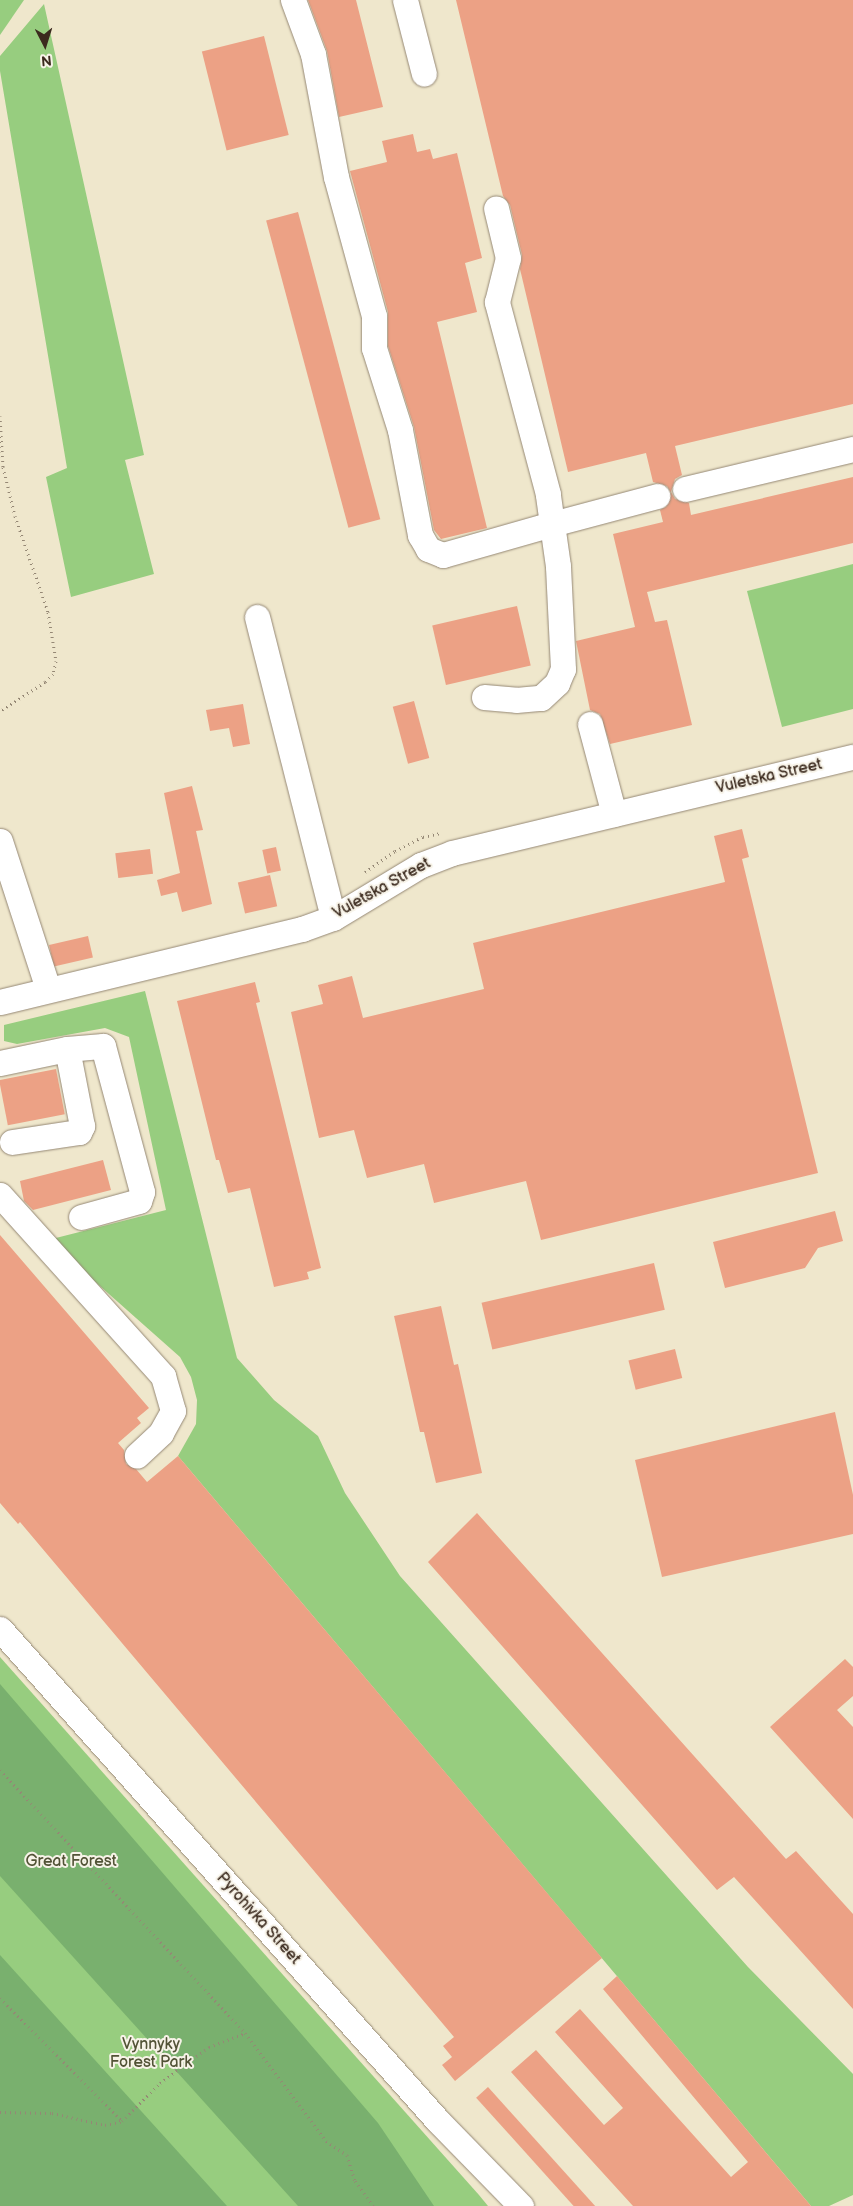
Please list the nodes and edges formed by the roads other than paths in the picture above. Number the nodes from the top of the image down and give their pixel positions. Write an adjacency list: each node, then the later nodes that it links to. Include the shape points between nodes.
1 (292, 0): 8 (street, via 313,54 336,177 374,316 374,348 400,430 423,543 435,554 451,554)
2 (405, 0): 3 (street)
3 (424, 74)
4 (496, 208): 8 (street, via 508,258 497,302 548,494)
5 (853, 449): 6 (street)
6 (685, 489)
7 (656, 496): 8 (street)
8 (552, 524): 10 (street, via 558,566 563,670 557,683 541,698)
9 (257, 617): 15 (street)
10 (484, 697)
11 (590, 724): 13 (street)
12 (853, 757): 13 (street, Vuletska Street)
13 (614, 814): 15 (street, Vuletska Street, via 530,832 444,856 421,865)
14 (0, 841): 16 (street)
15 (333, 918): 16 (street, Vuletska Street, via 270,937)
16 (48, 989): 17 (street, Vuletska Street)
17 (0, 1002)
18 (67, 1049): 19 (street); 20 (street, via 82,1126 79,1132); 22 (street, via 103,1046 142,1192 139,1201)
19 (0, 1063)
20 (12, 1142)
21 (0, 1195): 23 (street, via 162,1376 173,1411 160,1434)
22 (82, 1217)
23 (137, 1455)
24 (0, 1629): 25 (street, Pyrohivka Street, via 438,2121)
25 (521, 2206)

